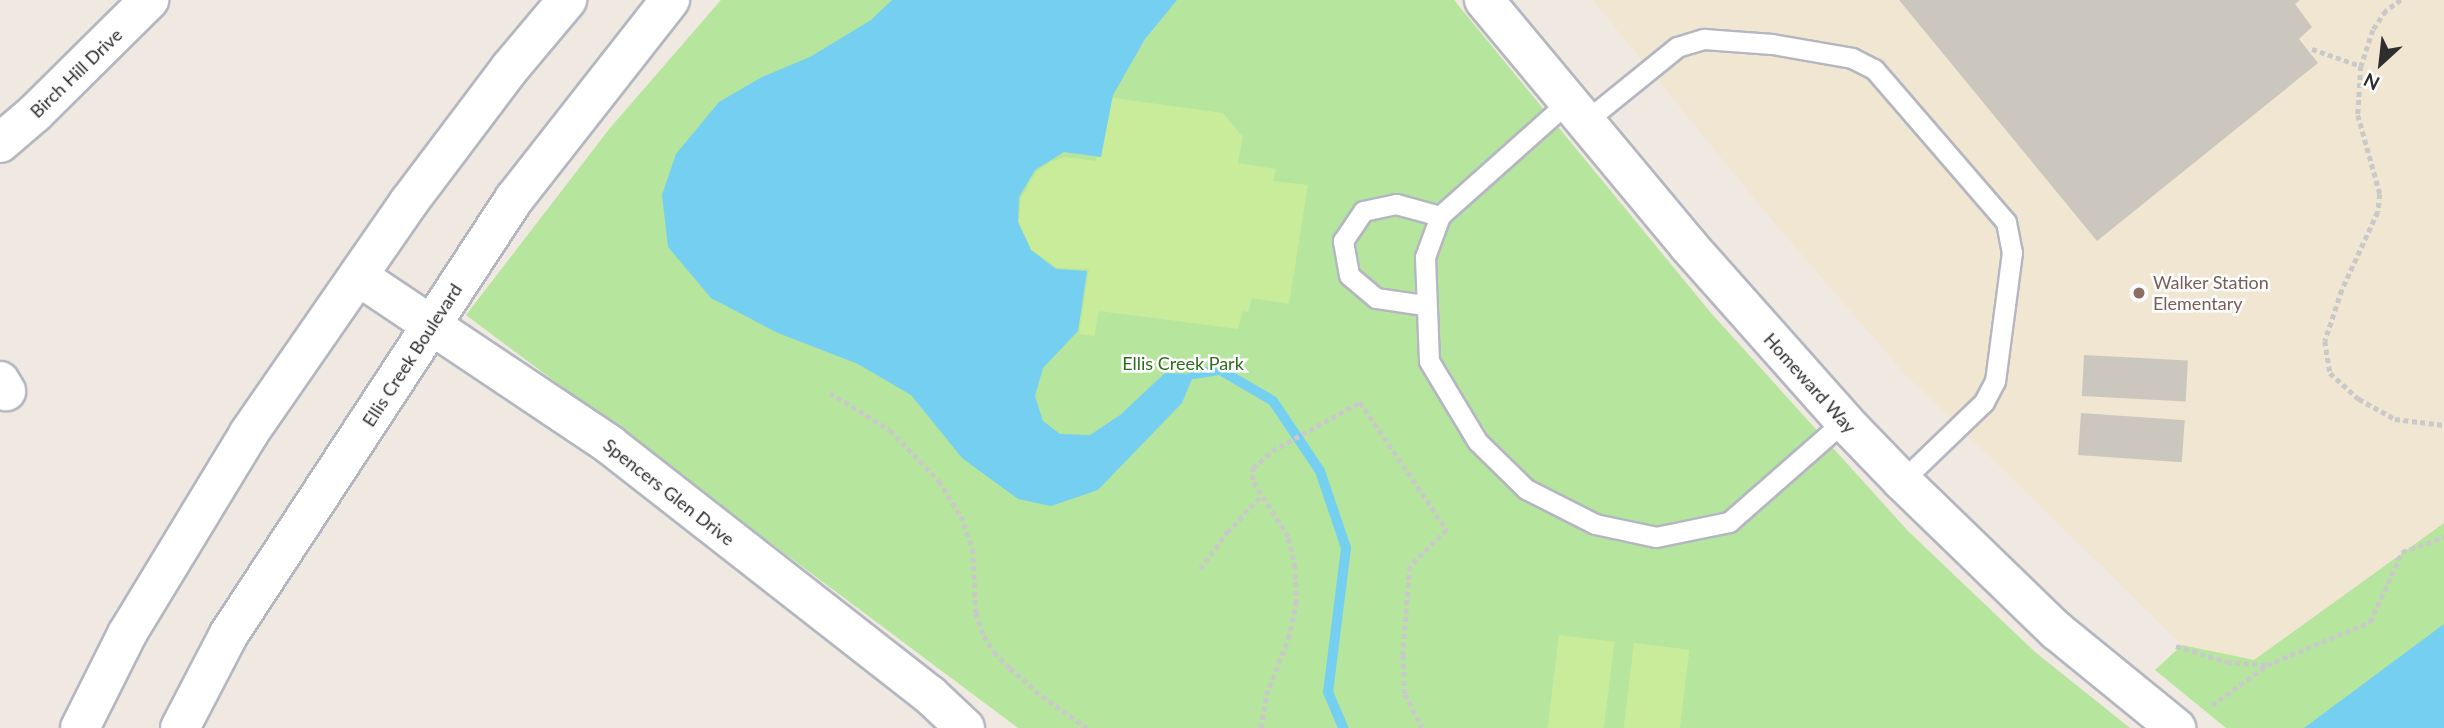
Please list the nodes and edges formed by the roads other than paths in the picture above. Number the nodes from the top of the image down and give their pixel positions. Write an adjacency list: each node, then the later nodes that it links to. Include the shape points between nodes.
1 (149, 0): 6 (street, Birch Hill Drive)
2 (567, 0): 8 (street, via 502,78)
3 (1484, 0): 5 (street, Homeward Way)
4 (661, 3): 10 (street, Ellis Creek Boulevard, via 514,199)
5 (1578, 110): 7 (lane); 11 (street, Homeward Way, via 1688,245); 12 (lane, via 1676,47 1704,39 1772,44 1852,58 1874,69 2006,222 2012,252 1995,380 1984,402)
6 (0, 143)
7 (1440, 216): 9 (lane, via 1424,257); 9 (lane, via 1396,204 1363,211 1343,241 1349,275 1376,298)
8 (358, 276): 10 (street, Spencers Glen Drive); 13 (street, via 249,433 127,634)
9 (1424, 305): 11 (lane, via 1429,361 1477,441 1527,489 1595,523 1656,537 1729,522)
10 (431, 326): 14 (street, Ellis Creek Boulevard, via 229,634); 15 (street, Spencers Glen Drive, via 610,445)
11 (1844, 421): 12 (street, Homeward Way)
12 (1902, 481): 16 (street, Homeward Way, via 2057,631)
13 (80, 728)
14 (180, 728)
15 (965, 728)
16 (2176, 728)

